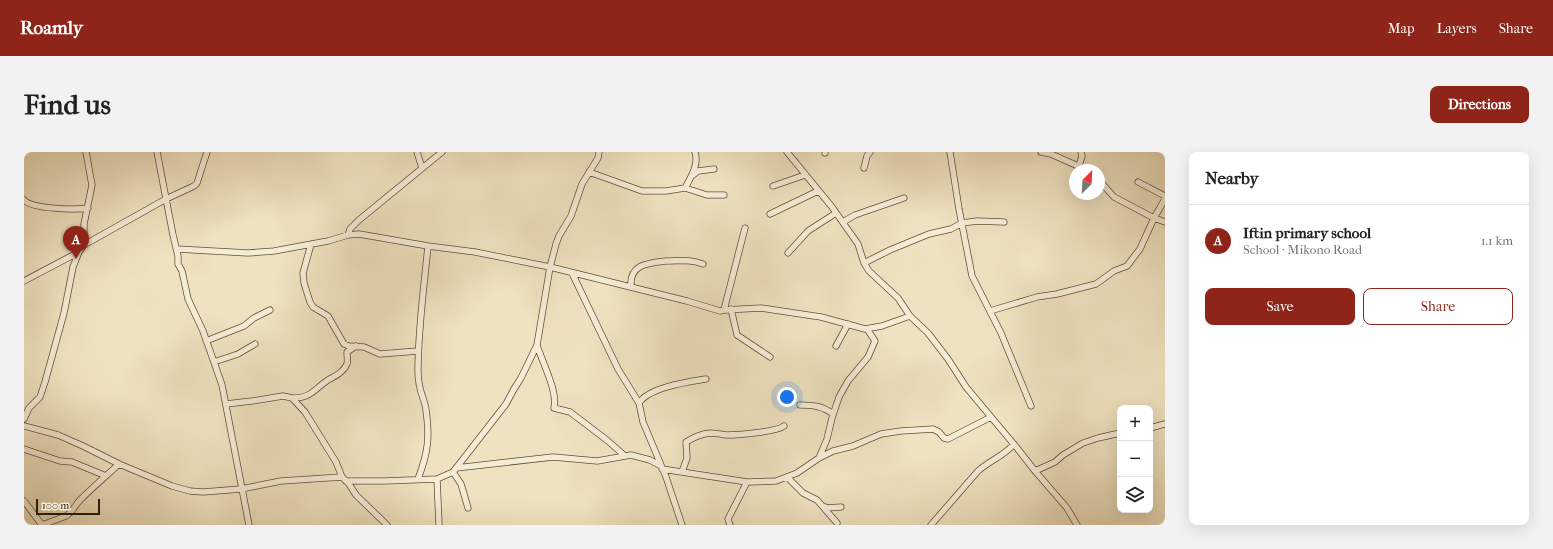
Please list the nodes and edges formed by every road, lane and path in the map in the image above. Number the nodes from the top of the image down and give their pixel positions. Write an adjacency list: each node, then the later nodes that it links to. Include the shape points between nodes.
1 (86, 152): 31 (street, via 92,185)
2 (157, 152): 29 (street)
3 (207, 152): 29 (street, via 197,183)
4 (417, 152): 15 (street)
5 (442, 152): 15 (street)
6 (599, 152): 18 (street)
7 (695, 152): 19 (street, via 696,165)
8 (787, 152): 20 (street)
9 (870, 152): 16 (street)
10 (950, 152): 38 (street)
11 (1041, 152): 13 (street)
12 (1081, 152): 14 (street)
13 (1074, 164)
14 (1080, 164)
15 (422, 168): 40 (street, via 359,220)
16 (864, 168)
17 (714, 169): 19 (street, via 698,171)
18 (589, 172): 23 (street, via 642,191); 49 (street, via 571,216 559,236)
19 (693, 175): 23 (street)
20 (804, 175): 22 (street); 25 (street)
21 (1138, 182): 28 (street)
22 (773, 186)
23 (685, 188): 26 (street, via 707,195)
24 (1105, 188): 34 (street, via 1110,194)
25 (818, 191): 32 (street); 33 (street)
26 (724, 195)
27 (904, 198): 35 (street)
28 (1165, 198): 34 (street)
29 (166, 199): 41 (street); 44 (street)
30 (24, 200): 31 (street, via 32,205 78,210)
31 (88, 208): 41 (street, via 84,224)
32 (836, 213): 35 (street); 46 (street, via 808,231)
33 (770, 214)
34 (1154, 218): 37 (street); 56 (street, via 1140,250 1127,266 1114,271 1096,284)
35 (842, 222): 47 (street, via 858,244)
36 (1004, 222): 38 (street)
37 (1165, 222)
38 (962, 223): 47 (street, via 951,229 929,234); 56 (street, via 972,276)
39 (745, 228): 54 (street)
40 (348, 235): 42 (street); 43 (street, via 359,234)
41 (84, 244): 45 (street)
42 (311, 244): 44 (street, via 248,253); 63 (street, via 303,273 310,302 328,316 344,344)
43 (428, 246): 49 (street, via 475,252); 65 (street)
44 (177, 249): 60 (street, via 178,264 188,299)
45 (79, 252): 51 (street); 76 (street, via 73,267 64,313 45,382 40,396 29,408)
46 (788, 253)
47 (864, 263): 57 (street, via 898,298)
48 (703, 264): 52 (street, via 692,260 647,263 633,273)
49 (550, 267): 50 (street); 62 (street)
50 (572, 273): 52 (street); 70 (street, via 618,369)
51 (24, 281)
52 (630, 287): 54 (street)
53 (270, 310): 60 (street, via 244,326)
54 (724, 310): 55 (street)
55 (731, 310): 58 (street, via 761,308 821,317); 66 (street, via 737,335)
56 (990, 311): 73 (street, via 1002,333)
57 (910, 316): 59 (street, via 882,326); 75 (street, via 928,333)
58 (848, 324): 59 (street); 64 (street)
59 (867, 328): 74 (street, via 875,341 868,357 848,380)
60 (206, 341): 67 (street)
61 (255, 344): 67 (street, via 238,354)
62 (537, 345): 84 (street, via 554,394 554,408 570,412); 88 (street, via 506,404)
63 (356, 346): 65 (street, via 380,354); 69 (street, via 348,352 348,363 341,372 314,392)
64 (836, 346)
65 (418, 351): 94 (street, via 418,378 426,409 428,432 428,448)
66 (770, 357)
67 (214, 362): 71 (street)
68 (706, 379): 70 (street, via 660,389 648,394)
69 (292, 398): 71 (street, via 283,396); 93 (street, via 309,419)
70 (638, 403): 87 (street)
71 (226, 404): 97 (street)
72 (800, 405): 74 (street, via 815,405)
73 (1031, 406)
74 (833, 414): 85 (street)
75 (991, 417): 82 (street); 85 (street, via 948,439 933,429 888,433 873,436)
76 (24, 419)
77 (1165, 424): 80 (street)
78 (24, 426): 86 (street, via 58,435)
79 (784, 426): 90 (street, via 753,433 711,433 695,437 686,442 687,458)
80 (1153, 427)
81 (1117, 434): 89 (street, via 1083,443 1063,454 1055,462)
82 (1014, 444): 89 (street); 109 (street, via 1005,454 978,471)
83 (24, 449): 91 (street, via 60,461 72,462)
84 (625, 456): 87 (street, via 640,456); 88 (street, via 597,461 553,457)
85 (819, 458): 92 (street)
86 (119, 464): 91 (street); 97 (street, via 190,491)
87 (662, 467): 90 (street); 107 (street)
88 (455, 470): 95 (street); 101 (street)
89 (1035, 471): 110 (street, via 1067,508)
90 (682, 472): 96 (street)
91 (106, 476): 103 (street, via 101,478 66,516)
92 (787, 477): 96 (street, via 776,481); 99 (street, via 803,493)
93 (344, 479): 94 (street); 97 (street, via 281,482); 105 (street, via 356,495)
94 (418, 479): 95 (street)
95 (437, 479): 106 (street)
96 (747, 482): 108 (street, via 728,519)
97 (241, 490): 104 (street)
98 (24, 501): 103 (street)
99 (823, 506): 100 (street); 102 (street)
100 (841, 507)
101 (468, 508)
102 (837, 523)
103 (42, 525)
104 (249, 525)
105 (387, 525)
106 (439, 525)
107 (682, 525)
108 (730, 525)
109 (931, 525)
110 (1076, 525)

